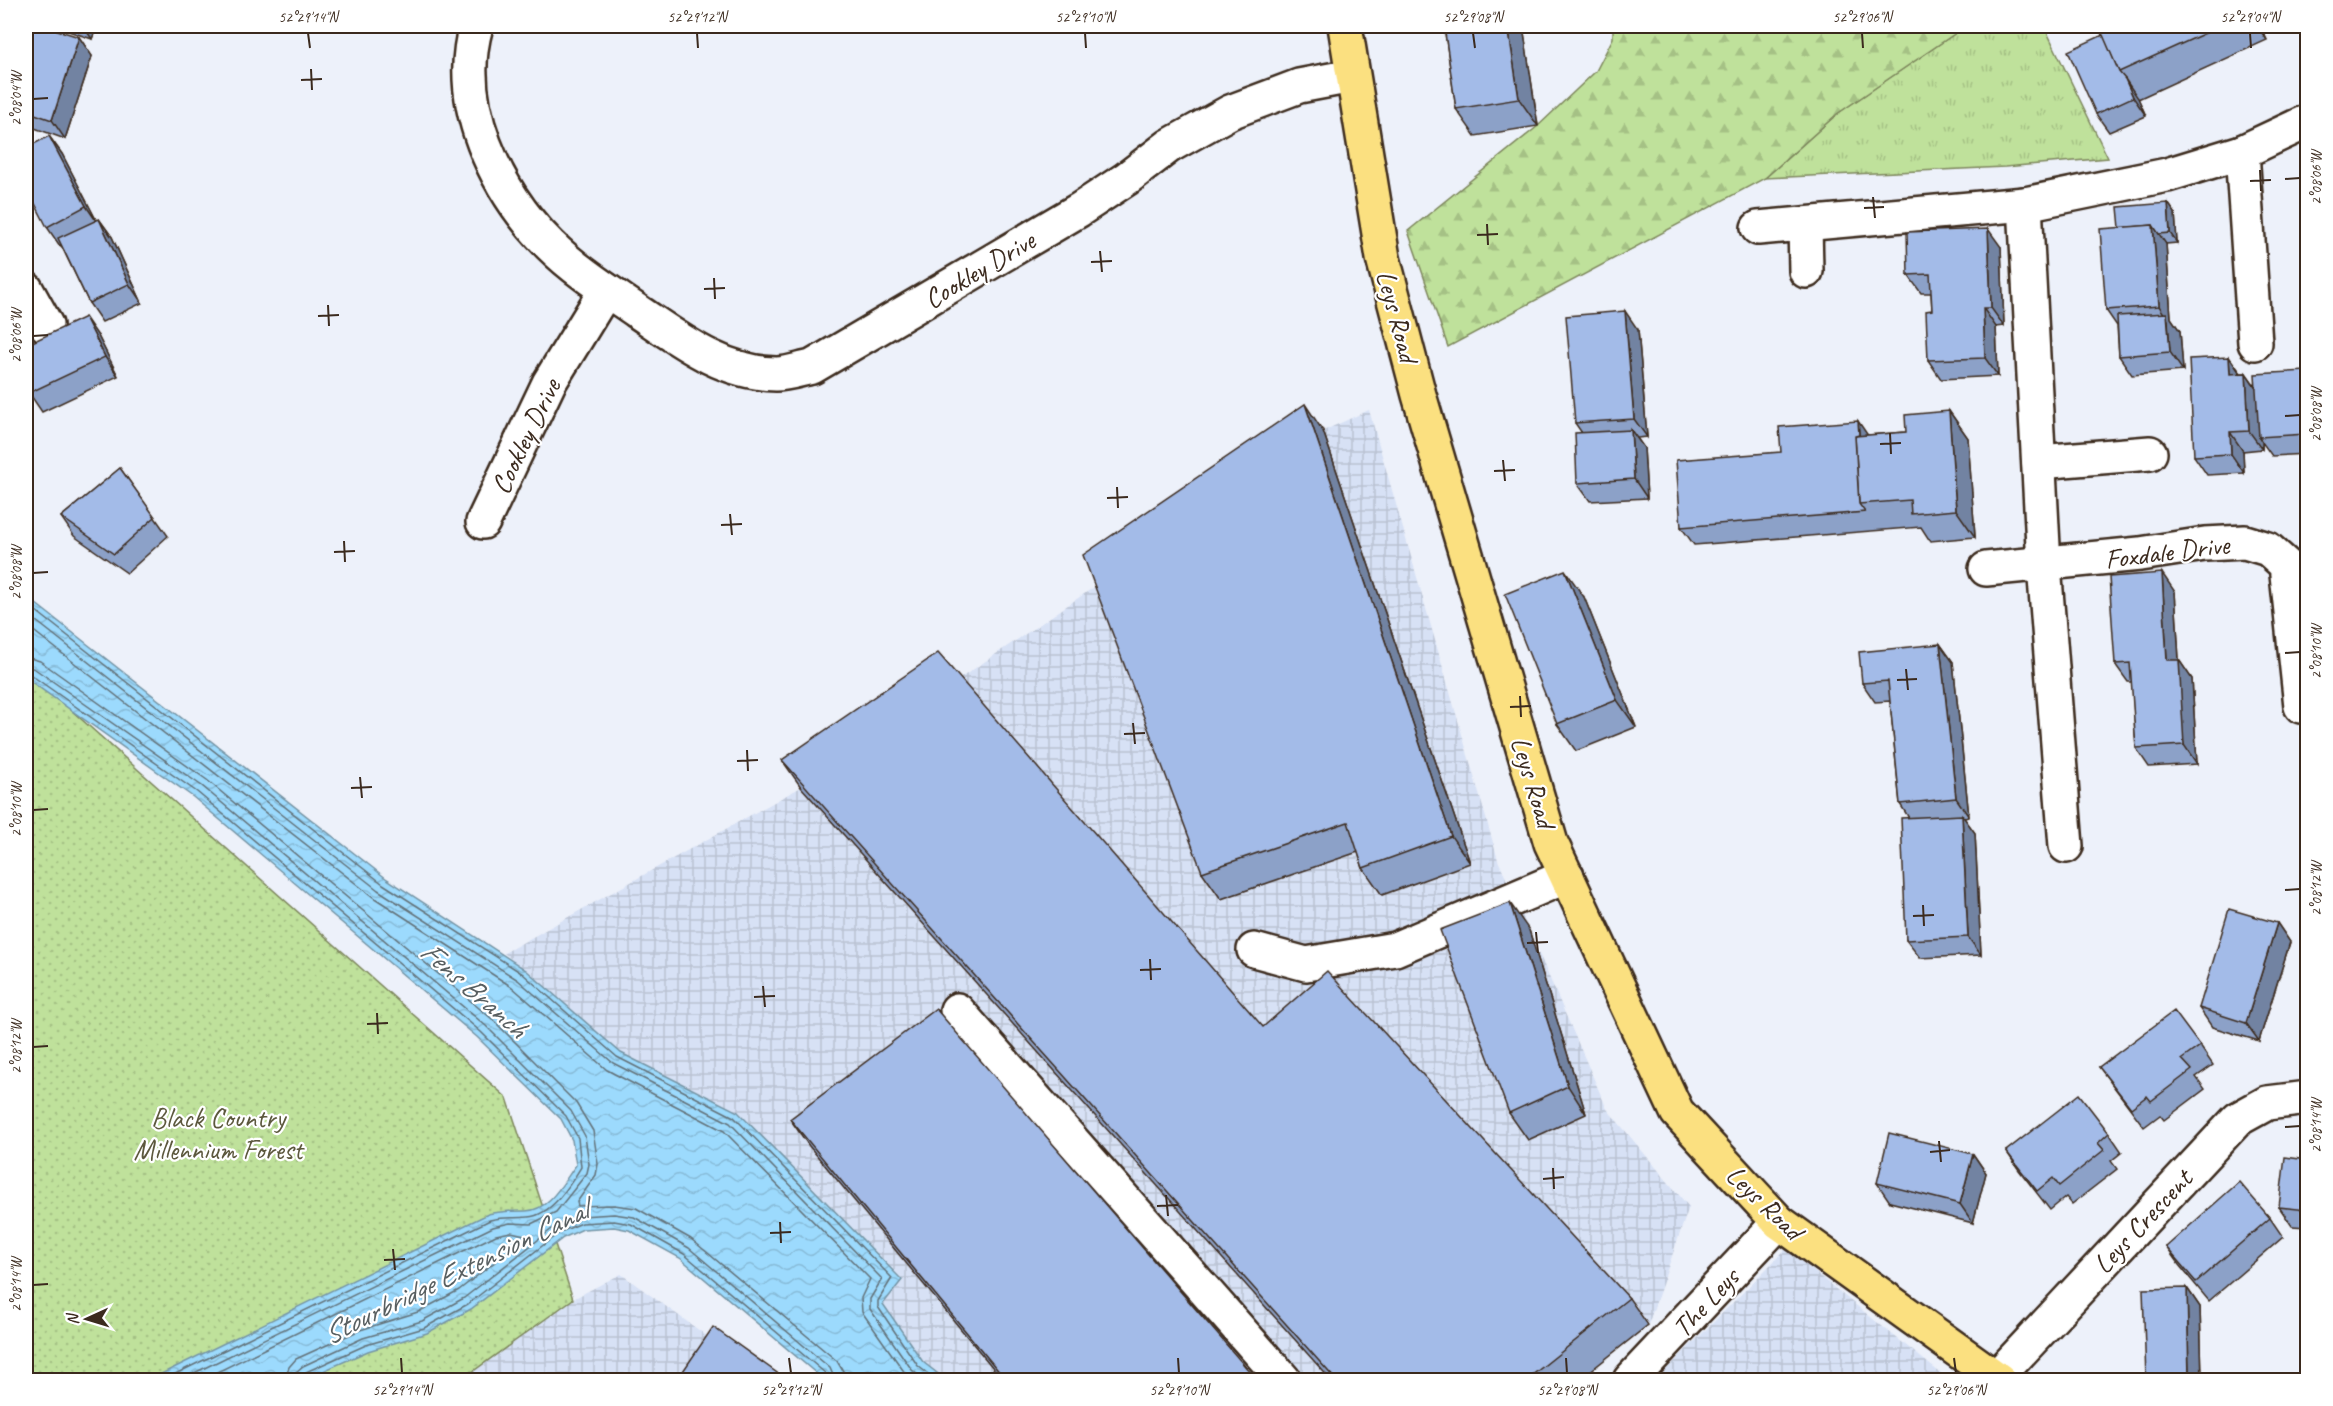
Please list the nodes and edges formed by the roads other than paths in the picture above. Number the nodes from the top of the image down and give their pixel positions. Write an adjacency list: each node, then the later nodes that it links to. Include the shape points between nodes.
1 (476, 26): 11 (street, Cookley Drive, via 469,51 472,102 488,156 509,194 550,245)
2 (1345, 26): 3 (main road, Leys Road)
3 (1352, 76): 11 (street, Cookley Drive, via 1299,86 1230,112 1169,146 1079,210 812,367 778,374 741,369 701,354); 21 (main road, Leys Road, via 1383,258 1412,366 1551,843)
4 (2307, 121): 5 (street)
5 (2242, 152): 6 (street, via 2167,175); 13 (street)
6 (2025, 204): 7 (street); 15 (street)
7 (1805, 225): 8 (street); 9 (street)
8 (1758, 228)
9 (1806, 271)
10 (26, 289): 12 (street)
11 (606, 290): 16 (street, Cookley Drive, via 549,383)
12 (46, 325)
13 (2255, 344)
14 (2150, 453): 15 (street)
15 (2039, 462): 17 (street)
16 (483, 522)
17 (2044, 565): 18 (street, Foxdale Drive); 19 (street, Foxdale Drive, via 2205,544 2245,542 2268,549 2286,565); 20 (street)
18 (1986, 569)
19 (2301, 706)
20 (2066, 846)
21 (1567, 876): 22 (street, via 1395,949 1306,964); 25 (main road, Leys Road, via 1677,1112)
22 (1254, 950)
23 (957, 1010): 27 (street)
24 (2307, 1098): 26 (street, Leys Crescent, via 2266,1103 2238,1119)
25 (1779, 1222): 26 (main road, Leys Road); 28 (street, The Leys)
26 (1997, 1379)
27 (1284, 1380)
28 (1629, 1380)

